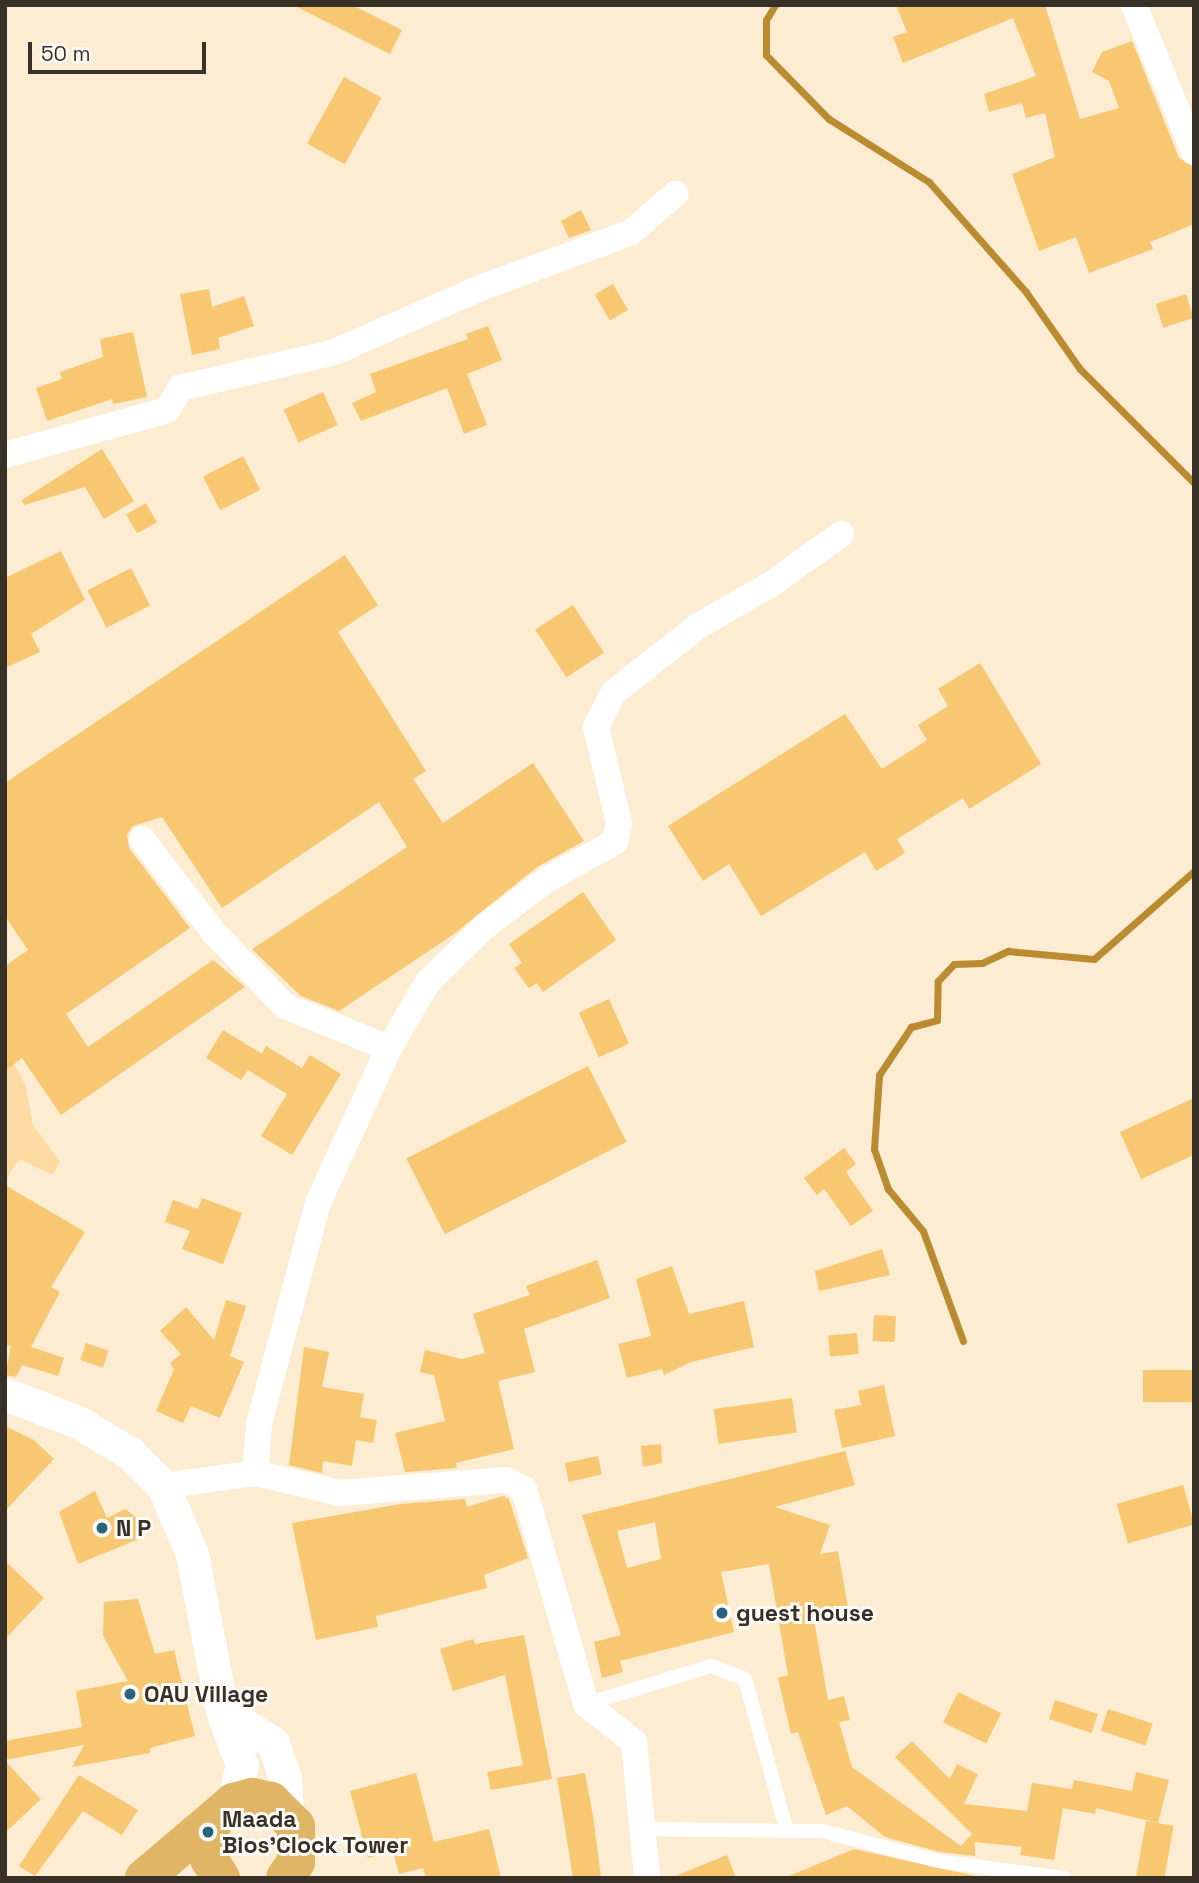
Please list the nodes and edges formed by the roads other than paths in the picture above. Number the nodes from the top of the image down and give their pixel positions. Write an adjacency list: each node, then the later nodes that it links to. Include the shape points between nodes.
1 (1134, 5): 2 (street)
2 (1194, 152)
3 (675, 194): 4 (street, via 630,233 332,353 180,388 167,410)
4 (5, 455)
5 (841, 534): 7 (street, via 773,583 698,626 613,693 596,727 619,823 615,842 545,880 485,926 428,982)
6 (142, 839): 7 (street, via 215,934 285,1006)
7 (389, 1048): 9 (street, via 318,1203 259,1424)
8 (5, 1394): 10 (street, via 80,1423 131,1454)
9 (255, 1473): 10 (street); 11 (street, via 340,1493 433,1483 515,1482 533,1506)
10 (163, 1486): 12 (street, via 192,1554)
11 (586, 1704): 15 (street, via 634,1742); 16 (lane, via 710,1666 746,1679)
12 (222, 1711): 13 (street, via 242,1765); 14 (street, via 273,1743 285,1778)
13 (224, 1809): 14 (highway, via 271,1801); 18 (highway); 19 (highway, via 207,1837 209,1860)
14 (287, 1812): 17 (highway, via 300,1842)
15 (646, 1829): 16 (lane); 20 (street)
16 (787, 1831): 21 (lane, via 822,1831 938,1861)
17 (293, 1872)
18 (144, 1878)
19 (221, 1878)
20 (648, 1878)
21 (1064, 1878)

